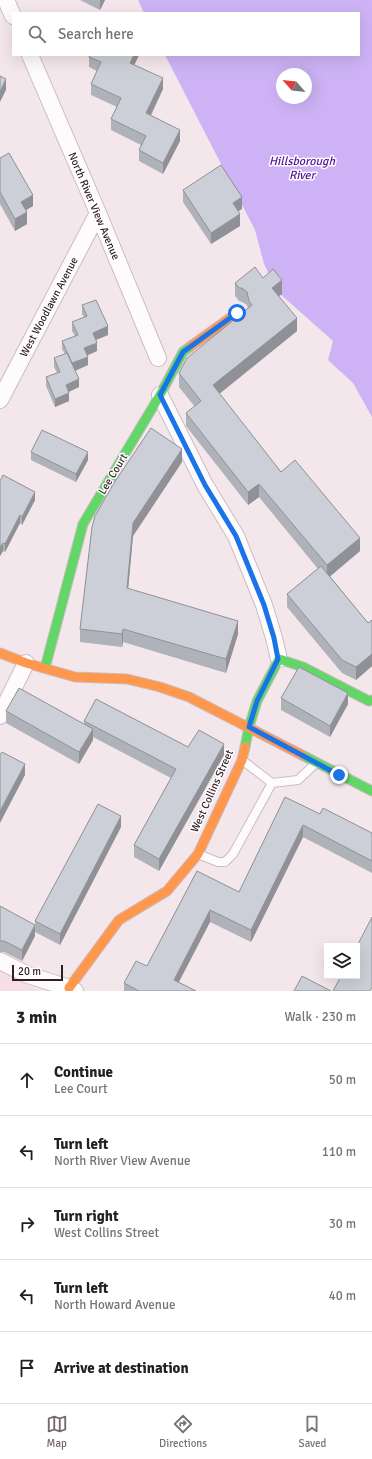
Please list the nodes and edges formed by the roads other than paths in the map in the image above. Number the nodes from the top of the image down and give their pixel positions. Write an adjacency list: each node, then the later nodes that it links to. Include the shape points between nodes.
1 (6, 0): 2 (street)
2 (12, 14)
3 (30, 56): 4 (street, North River View Avenue)
4 (98, 213): 6 (street, North River View Avenue); 8 (street, West Woodlawn Avenue)
5 (237, 313): 7 (street, Lee Court, via 183,352)
6 (158, 358)
7 (160, 395): 10 (street, via 205,485 236,536 264,605); 12 (street, Lee Court, via 83,524)
8 (0, 400)
9 (0, 653): 11 (street)
10 (278, 659): 13 (street, via 303,668 369,701); 15 (street, West Collins Street, via 257,701)
11 (26, 663): 12 (street); 14 (street)
12 (45, 668): 15 (street, via 76,677 127,679 160,687 189,697)
13 (372, 700)
14 (0, 716)
15 (249, 727): 16 (street, West Collins Street); 17 (street)
16 (242, 760): 18 (lane); 20 (street, West Collins Street)
17 (316, 763): 18 (lane, via 298,780); 19 (street)
18 (272, 784): 20 (lane, via 233,854 225,862)
19 (372, 791)
20 (198, 854): 22 (street, West Collins Street, via 167,891 119,920)
21 (0, 961): 22 (street, via 28,975)
22 (72, 989)

